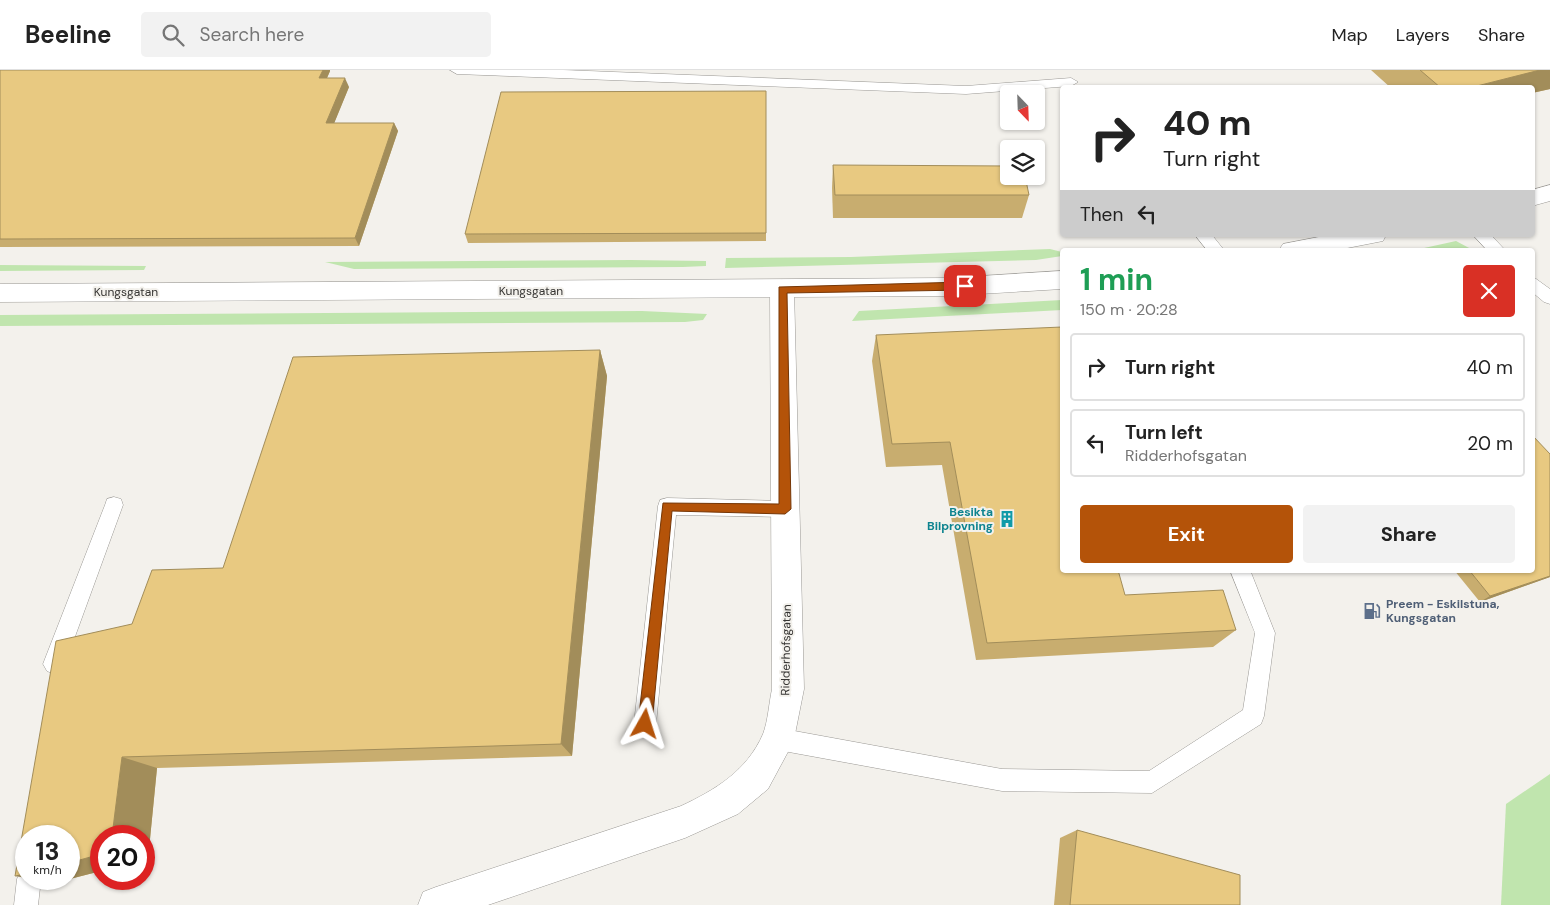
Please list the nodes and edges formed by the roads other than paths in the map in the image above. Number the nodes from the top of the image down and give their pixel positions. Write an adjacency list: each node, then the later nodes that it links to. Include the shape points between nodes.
1 (457, 70): 4 (lane, via 966,90)
2 (1062, 70): 3 (lane)
3 (1073, 85)
4 (1060, 86)
5 (1550, 193): 6 (main road)
6 (1535, 197)
7 (1205, 237): 10 (lane)
8 (1364, 237): 11 (main road)
9 (1483, 237): 12 (lane)
10 (1214, 248)
11 (1302, 248)
12 (1495, 248)
13 (1060, 280): 15 (main road, Kungsgatan, via 948,287)
14 (1535, 285): 17 (lane)
15 (782, 290): 16 (main road, Kungsgatan); 19 (main road, Ridderhofsgatan)
16 (0, 293)
17 (1550, 298)
18 (114, 505): 21 (lane, via 54,665)
19 (785, 509): 22 (lane, via 667,506); 23 (main road, Ridderhofsgatan, via 788,689)
20 (1241, 573): 23 (lane, via 1265,633 1253,716 1152,782 1002,780)
21 (52, 684)
22 (645, 724)
23 (778, 739): 26 (main road, Ridderhofsgatan, via 756,777 726,802 685,821)
24 (28, 890): 25 (lane)
25 (26, 905)
26 (436, 905)

